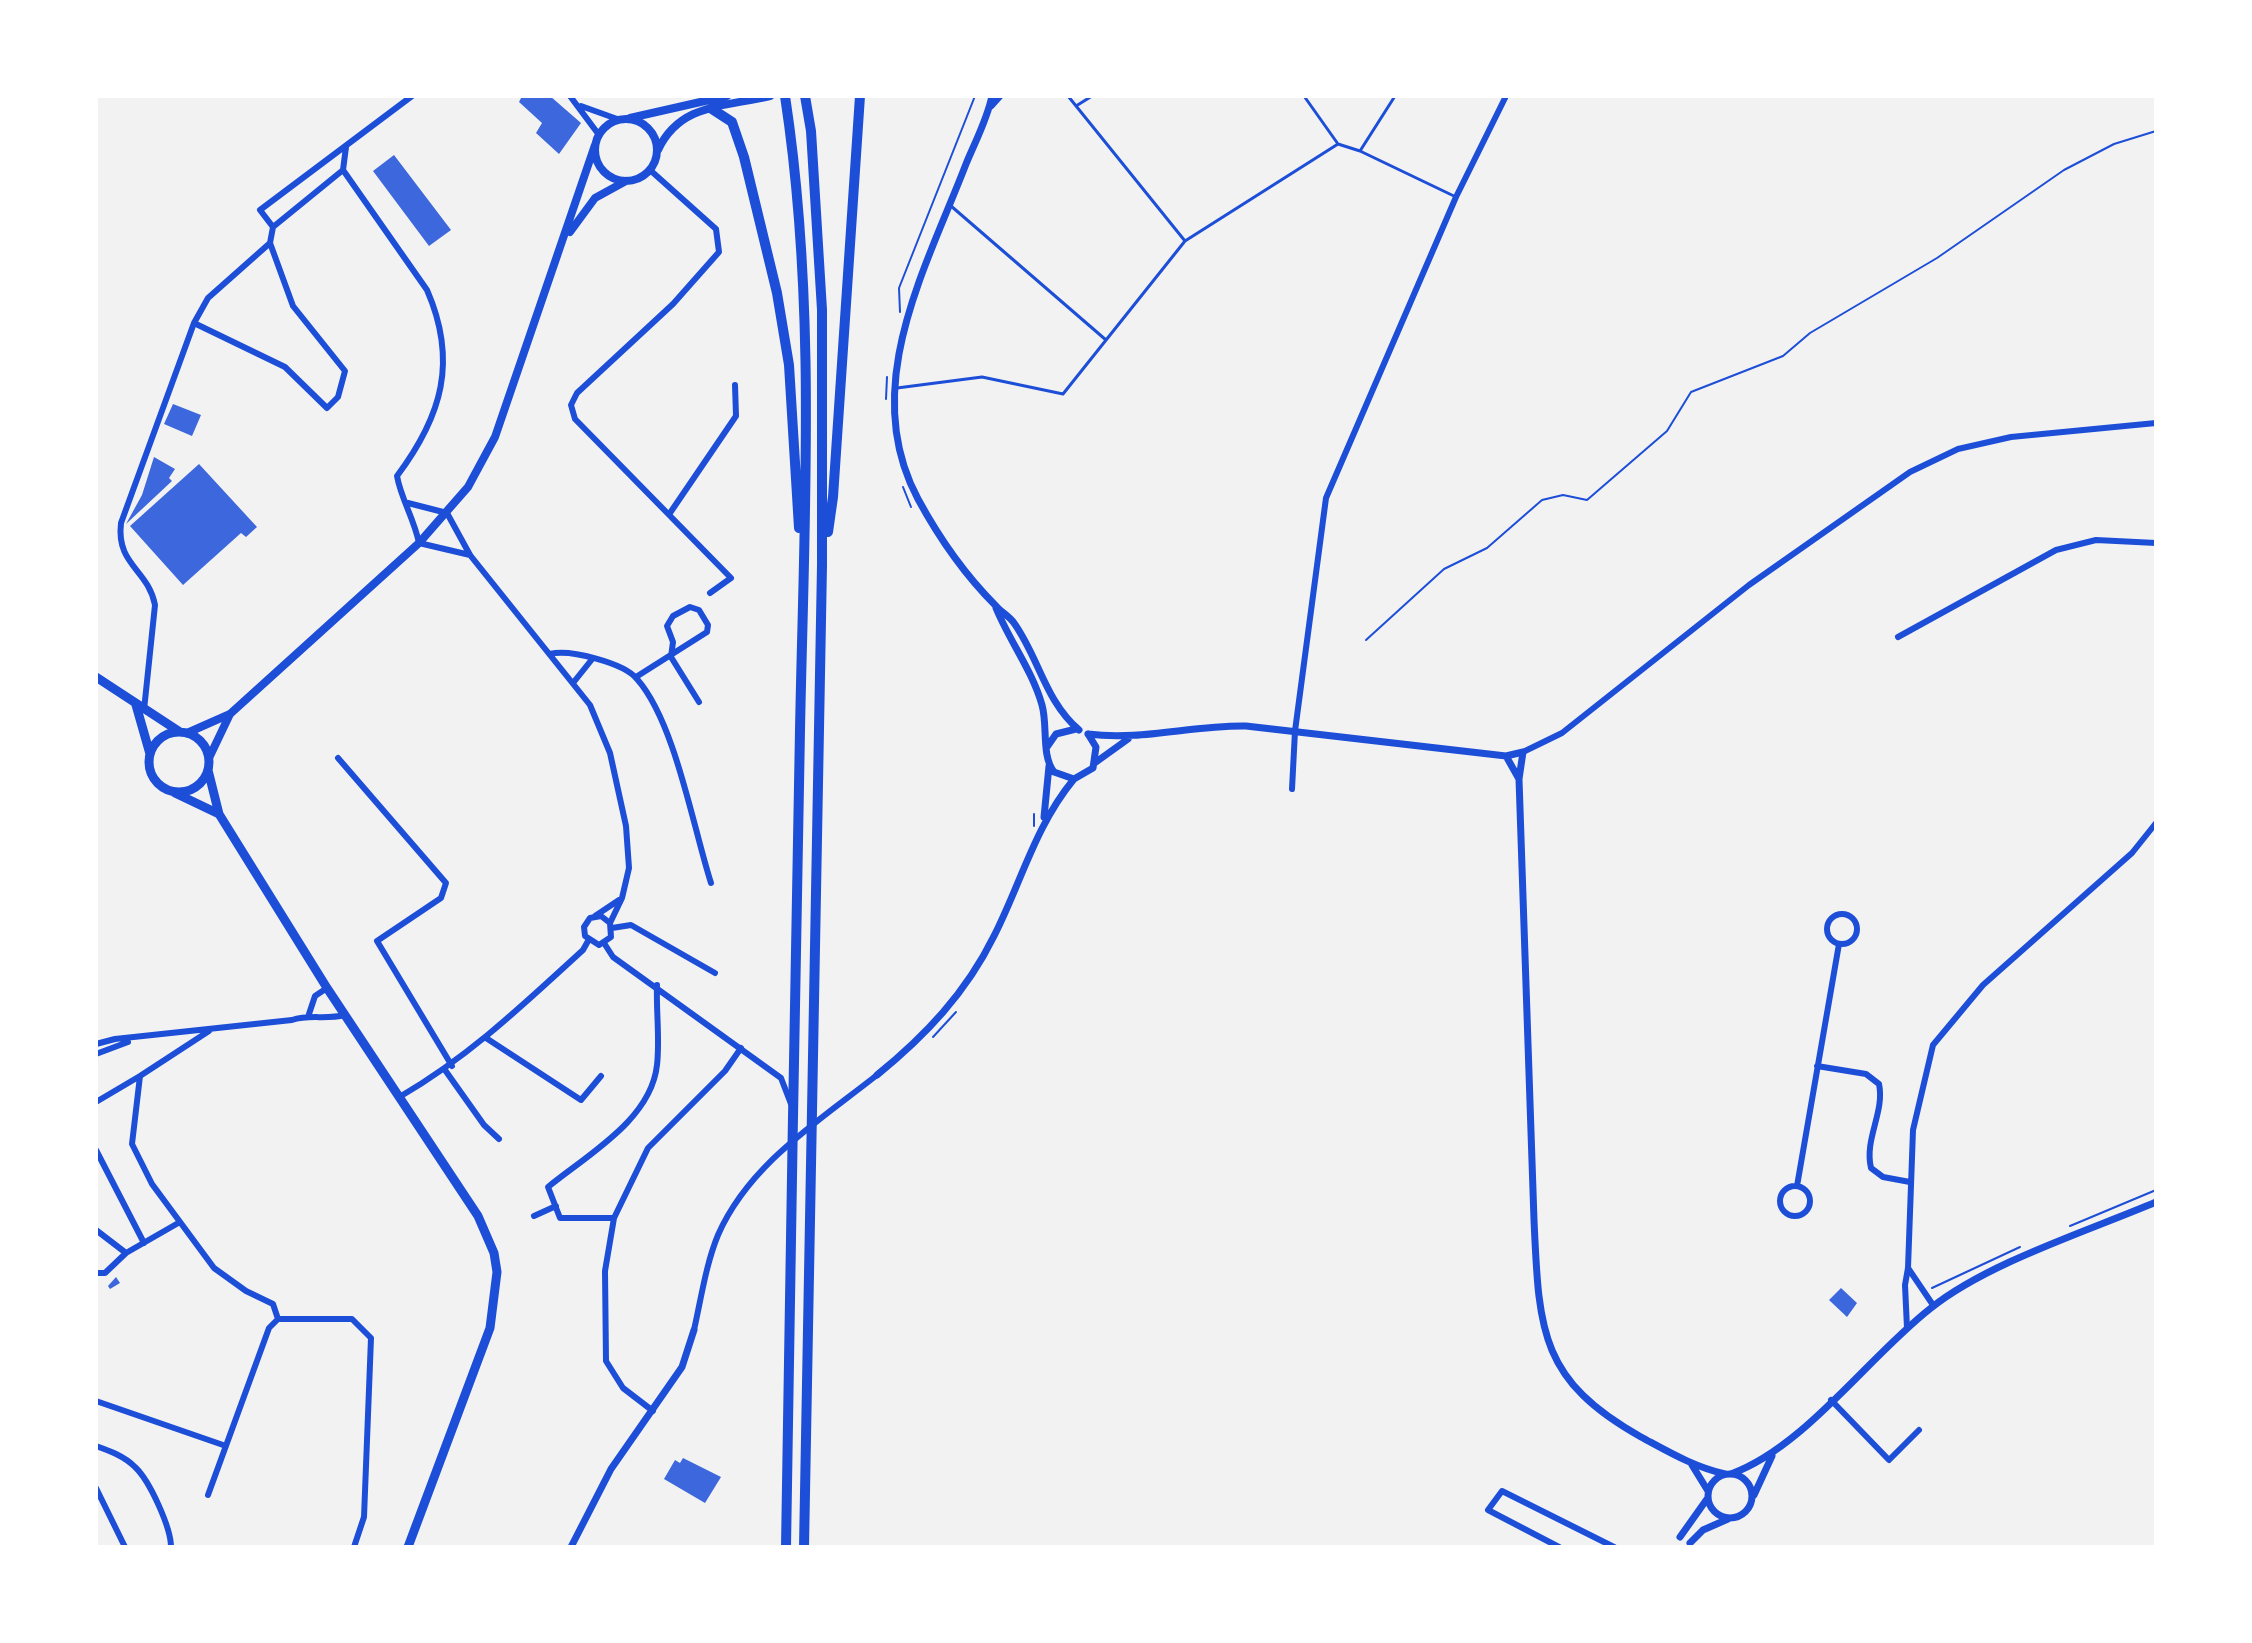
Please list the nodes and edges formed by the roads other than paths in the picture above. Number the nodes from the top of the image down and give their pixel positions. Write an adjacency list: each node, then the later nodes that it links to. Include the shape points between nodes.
1 (412, 96): 23 (street)
2 (570, 96): 16 (street)
3 (727, 96): 15 (main road)
4 (770, 96): 15 (main road)
5 (785, 96): 46 (highway, via 804,313)
6 (805, 96): 47 (highway, via 822,310)
7 (860, 96): 47 (highway, via 833,497)
8 (992, 96): 18 (street)
9 (1000, 96): 18 (street)
10 (1068, 96): 17 (lane)
11 (1092, 96): 17 (lane)
12 (1304, 96): 21 (lane)
13 (1395, 96): 24 (lane)
14 (1506, 96): 29 (street)
15 (712, 101): 19 (main road); 25 (main road, via 668,129); 46 (highway, via 732,122 777,293 789,365)
16 (581, 106): 19 (street); 20 (street)
17 (1076, 106): 33 (lane)
18 (989, 108): 30 (street)
19 (623, 120): 20 (main road); 25 (main road, via 637,121 652,133)
20 (599, 135): 22 (main road)
21 (1338, 144): 24 (lane); 33 (lane)
22 (595, 145): 28 (main road, via 599,166 615,180); 32 (main road)
23 (346, 147): 26 (street); 31 (street, via 260,210)
24 (1360, 151): 29 (lane)
25 (657, 152): 27 (main road)
26 (343, 170): 31 (street); 40 (street, via 412,264 436,310 444,380 430,428 397,476 400,495)
27 (650, 170): 28 (main road); 42 (street, via 716,229 719,252 673,304 577,393 571,405 575,419)
28 (626, 181): 32 (main road, via 595,198)
29 (1456, 197): 61 (street, via 1326,498)
30 (950, 206): 36 (lane); 38 (street, via 908,313)
31 (273, 227): 34 (street)
32 (565, 240): 41 (main road, via 495,437)
33 (1185, 241): 36 (lane)
34 (270, 243): 35 (street, via 208,298); 35 (street, via 293,306 345,371 338,397 327,408 285,367)
35 (194, 323): 58 (street, via 120,532 122,554 155,605)
36 (1106, 340): 38 (lane, via 1063,394 982,377)
37 (735, 385): 42 (street, via 736,416)
38 (893, 388): 49 (street, via 898,444 916,495 936,530)
39 (2156, 423): 66 (street, via 2011,437 1958,449 1910,472 1749,585 1562,733)
40 (408, 503): 41 (street); 43 (street)
41 (447, 513): 43 (main road); 45 (street)
42 (670, 513): 48 (street, via 731,578)
43 (419, 543): 45 (street); 59 (main road)
44 (2156, 543): 50 (street, via 2105,539 2056,550)
45 (470, 555): 51 (street)
46 (803, 565): 149 (highway)
47 (822, 565): 150 (highway)
48 (710, 593)
49 (996, 606): 60 (street, via 1029,647 1055,706); 65 (street, via 1037,690)
50 (1898, 637)
51 (550, 654): 53 (street, via 565,651); 56 (street)
52 (671, 657): 52 (street, via 667,626 690,607 699,610 707,632); 55 (street); 57 (street)
53 (593, 658): 55 (street); 56 (street)
54 (96, 677): 58 (main road)
55 (636, 677): 83 (street, via 667,731)
56 (573, 683): 84 (street, via 590,705 610,753 626,826 629,868)
57 (699, 702)
58 (140, 707): 62 (main road); 67 (main road)
59 (230, 714): 62 (main road); 69 (main road)
60 (1079, 730): 63 (street); 65 (street, via 1063,730)
61 (1295, 731): 64 (street, via 1205,726); 68 (street); 76 (street)
62 (183, 732): 67 (main road, via 161,738); 69 (main road, via 205,747)
63 (1088, 734): 64 (street); 71 (street, via 1096,747)
64 (1130, 738): 71 (street)
65 (1047, 747): 72 (street)
66 (1523, 752): 68 (street); 75 (street)
67 (150, 754): 77 (main road, via 153,777)
68 (1506, 756): 75 (street)
69 (209, 758): 73 (main road)
70 (338, 758): 101 (street, via 446,883 441,898 377,941)
71 (1096, 762): 74 (street, via 1088,774)
72 (1049, 766): 74 (street); 79 (street)
73 (208, 770): 77 (main road, via 194,788); 78 (main road)
74 (1074, 779): 79 (street)
75 (1519, 779): 135 (street, via 1537,1281 1548,1339 1572,1387 1587,1403)
76 (1292, 789)
77 (171, 791): 78 (main road)
78 (219, 814): 92 (main road)
79 (1044, 820): 104 (street, via 973,973 916,1043)
80 (2156, 823): 81 (street)
81 (2148, 837): 82 (street); 112 (street, via 2002,968 1940,1033 1926,1061)
82 (2156, 842)
83 (711, 883)
84 (622, 898): 85 (street); 86 (street)
85 (595, 916): 86 (street); 87 (street, via 584,927)
86 (611, 926): 88 (street, via 611,937); 90 (street, via 631,925)
87 (588, 941): 88 (street); 96 (street)
88 (604, 943): 91 (street, via 613,957)
89 (1839, 944): 89 (street, via 1848,943 1856,933 1853,920 1845,915 1828,924 1828,934); 102 (street)
90 (715, 973)
91 (657, 985): 99 (street); 115 (street, via 657,1066 649,1093 639,1111 548,1187)
92 (327, 988): 93 (street, via 315,996); 94 (main road)
93 (309, 1014): 94 (street, via 327,1020); 95 (street)
94 (345, 1015): 107 (main road)
95 (209, 1031): 97 (street); 105 (street)
96 (486, 1038): 101 (street); 106 (street, via 581,1100)
97 (136, 1039): 98 (street); 100 (street)
98 (96, 1044)
99 (741, 1048): 109 (street, via 781,1078); 117 (street, via 648,1148)
100 (96, 1054)
101 (452, 1066): 103 (street)
102 (1817, 1066): 112 (street, via 1866,1074 1879,1084 1871,1168 1883,1177); 113 (street)
103 (445, 1070): 107 (street); 110 (street)
104 (877, 1075): 109 (street)
105 (140, 1076): 108 (street); 118 (street, via 132,1144)
106 (601, 1076)
107 (401, 1096): 147 (main road, via 478,1216 497,1272 490,1328)
108 (96, 1102)
109 (803, 1133): 127 (street, via 772,1160 728,1216 713,1251)
110 (499, 1139)
111 (96, 1150): 120 (street)
112 (1910, 1182): 122 (street)
113 (1797, 1186): 113 (street, via 1787,1188 1780,1201 1792,1215 1801,1214 1809,1203 1805,1190)
114 (2156, 1202): 124 (street, via 1975,1279)
115 (556, 1206): 116 (street); 117 (street, via 560,1218)
116 (534, 1216)
117 (614, 1218): 130 (street, via 605,1271 606,1361 623,1388)
118 (180, 1222): 120 (street); 125 (street, via 214,1268 273,1304)
119 (96, 1230): 121 (street)
120 (144, 1243): 121 (street)
121 (126, 1253): 123 (street, via 105,1273)
122 (1908, 1268): 124 (street); 126 (street)
123 (96, 1273)
124 (1933, 1305): 126 (street)
125 (278, 1319): 133 (street, via 269,1328); 146 (street, via 352,1319 371,1338 364,1517)
126 (1907, 1328): 128 (street)
127 (694, 1330): 130 (street, via 682,1367)
128 (1831, 1400): 131 (street, via 1889,1460); 134 (street)
129 (96, 1401): 133 (street)
130 (653, 1411): 148 (street, via 611,1469)
131 (1919, 1430)
132 (96, 1446): 145 (street, via 137,1468 171,1534)
133 (226, 1446): 139 (street)
134 (1774, 1454): 136 (street); 140 (street)
135 (1692, 1465): 136 (street); 138 (street)
136 (1728, 1474): 138 (street, via 1715,1480); 140 (street, via 1749,1484)
137 (96, 1488): 144 (street)
138 (1708, 1494): 141 (street, via 1714,1512); 142 (street)
139 (208, 1495)
140 (1753, 1497): 141 (street, via 1742,1515)
141 (1729, 1518): 143 (street)
142 (1680, 1537)
143 (1690, 1543)
144 (125, 1547)
145 (171, 1547)
146 (354, 1547)
147 (408, 1547)
148 (571, 1547)
149 (786, 1547)
150 (804, 1547)
151 (1559, 1547): 152 (street, via 1488,1510 1502,1491)
152 (1614, 1547)

